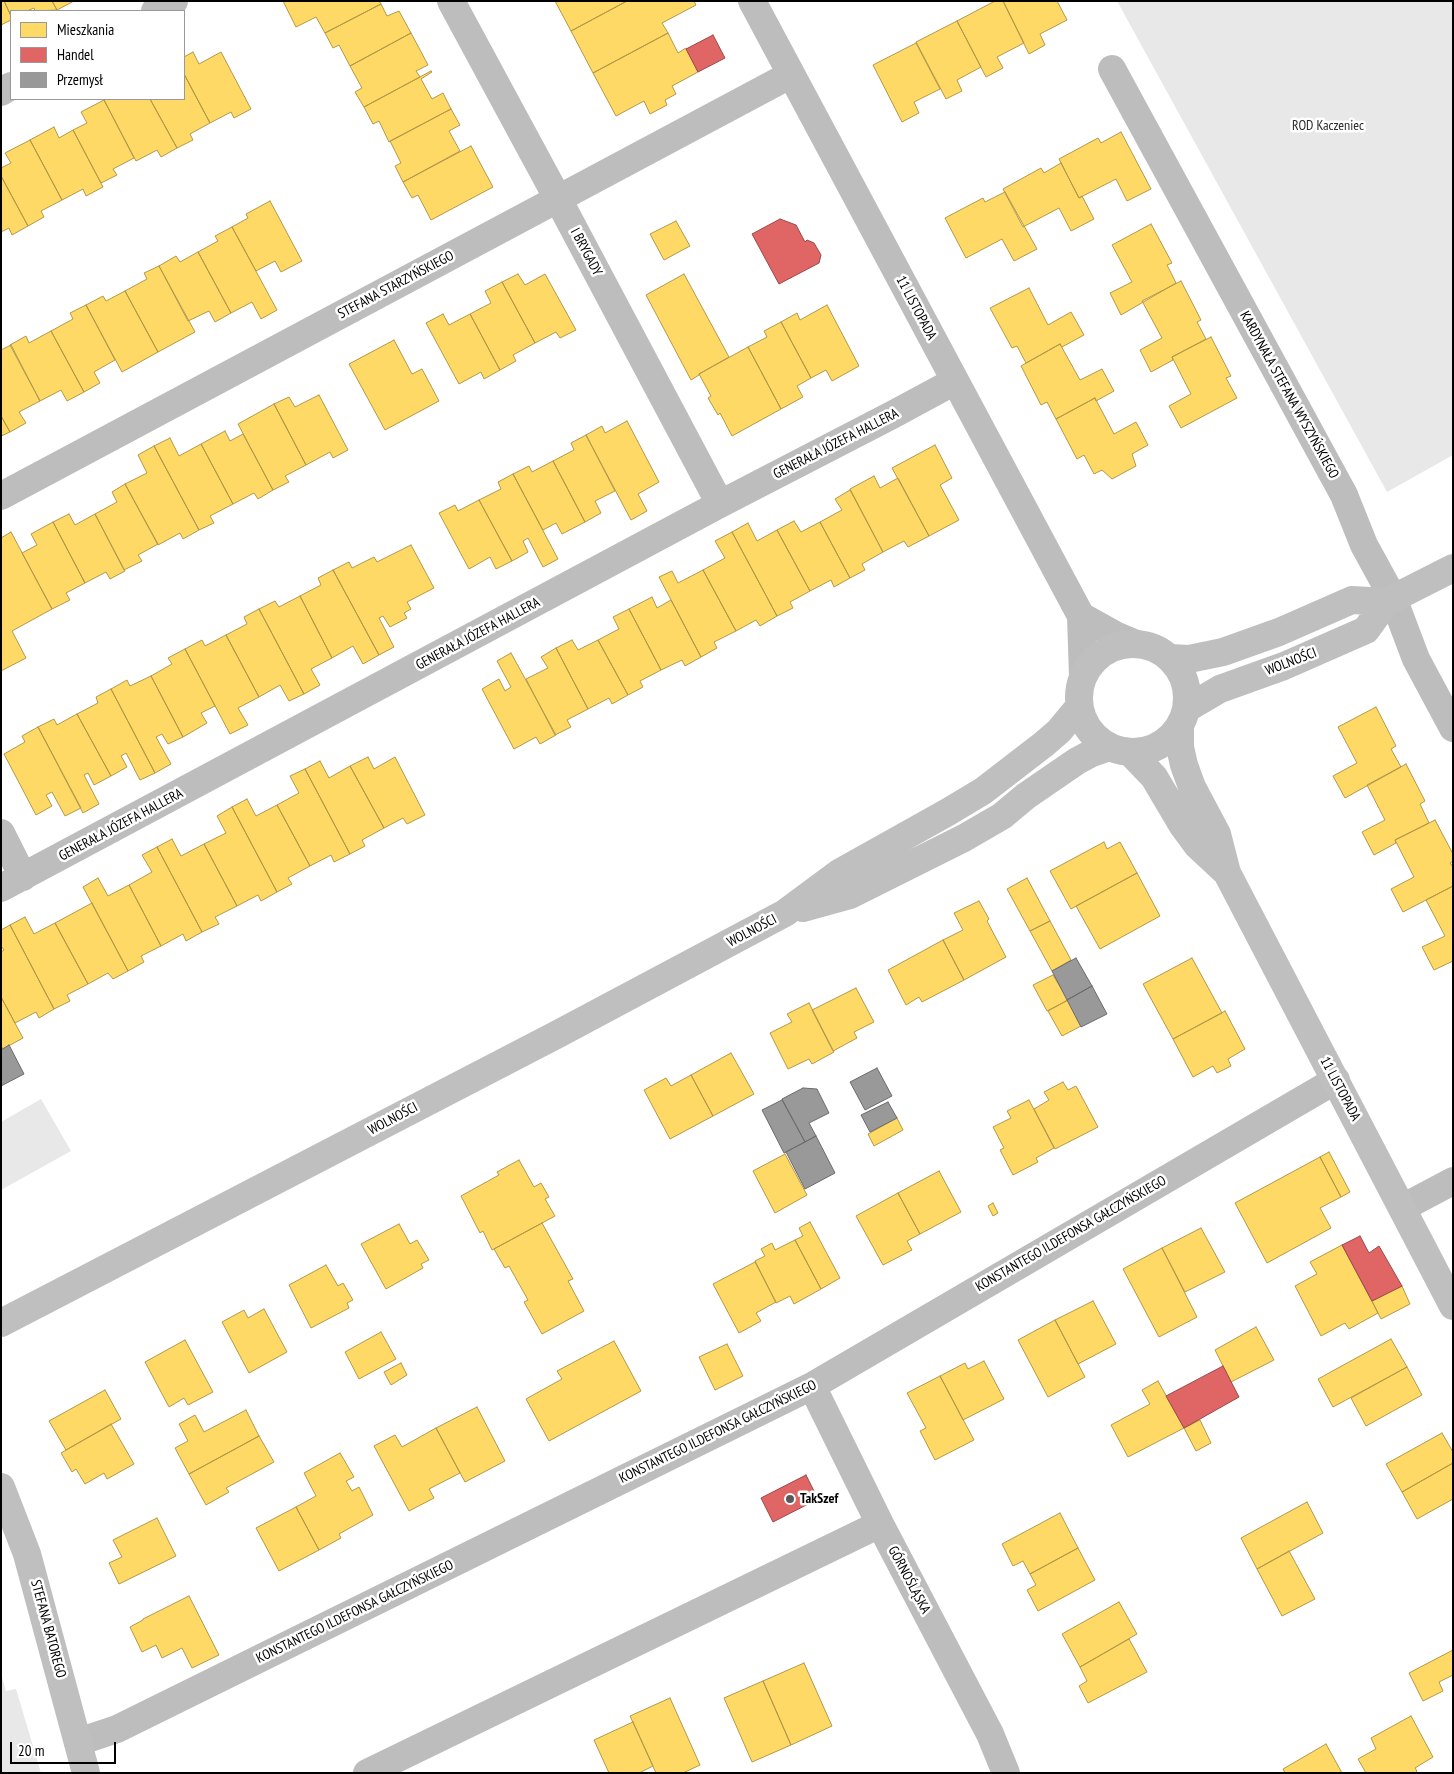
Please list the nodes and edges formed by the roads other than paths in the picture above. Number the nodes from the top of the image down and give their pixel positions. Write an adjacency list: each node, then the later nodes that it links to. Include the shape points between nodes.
1 (174, 1): 4 (street)
2 (450, 1): 7 (street, I BRYGADY)
3 (752, 1): 6 (street, 11 LISTOPADA)
4 (157, 10)
5 (1112, 69): 12 (street, KARDYNAŁA STEFANA WYSZYŃSKIEGO, via 1344,494)
6 (790, 74): 7 (street, STEFANA STARZYŃSKIEGO); 8 (street, 11 LISTOPADA)
7 (558, 199): 9 (street, STEFANA STARZYŃSKIEGO); 10 (street, I BRYGADY)
8 (955, 381): 10 (street, GENERAŁA JÓZEFA HALLERA); 13 (street, 11 LISTOPADA)
9 (1, 496)
10 (720, 504): 23 (street, GENERAŁA JÓZEFA HALLERA)
11 (1453, 568): 12 (street, WOLNOŚCI)
12 (1390, 600): 15 (street, WOLNOŚCI, via 1352,600 1223,652 1189,659); 18 (street, WOLNOŚCI, via 1366,630 1292,663 1220,688); 19 (street, KARDYNAŁA STEFANA WYSZYŃSKIEGO, via 1416,659)
13 (1081, 616): 14 (street); 16 (street, 11 LISTOPADA)
14 (1136, 644): 15 (street, via 1148,646); 16 (street, via 1123,644 1104,652)
15 (1170, 658): 18 (street, via 1187,690)
16 (1083, 676): 17 (street, via 1079,687)
17 (1079, 707): 20 (street, via 1086,727 1100,742); 24 (street, WOLNOŚCI, via 1044,744 983,790 839,873)
18 (1183, 717): 20 (street, via 1159,746 1144,751); 22 (street, 11 LISTOPADA, via 1180,747 1184,765 1217,834)
19 (1453, 728)
20 (1119, 750): 22 (street, 11 LISTOPADA, via 1154,777 1197,845); 24 (street, WOLNOŚCI, via 1092,752 1002,816 850,895)
21 (1, 833): 23 (street)
22 (1227, 872): 25 (street, 11 LISTOPADA)
23 (12, 883)
24 (785, 913): 29 (street, WOLNOŚCI)
25 (1336, 1080): 27 (street, 11 LISTOPADA); 30 (street, KONSTANTEGO ILDEFONSA GAŁCZYŃSKIEGO)
26 (1453, 1181): 27 (street)
27 (1402, 1208): 28 (street, 11 LISTOPADA)
28 (1453, 1306)
29 (1, 1323)
30 (812, 1386): 32 (street, GÓRNOŚLĄSKA); 33 (street, KONSTANTEGO ILDEFONSA GAŁCZYŃSKIEGO, via 117,1729)
31 (1, 1487): 33 (street, STEFANA BATOREGO, via 27,1554)
32 (880, 1524): 35 (street); 36 (street, GÓRNOŚLĄSKA, via 990,1734)
33 (78, 1742): 34 (street, STEFANA BATOREGO)
34 (86, 1773)
35 (367, 1773)
36 (1006, 1773)

